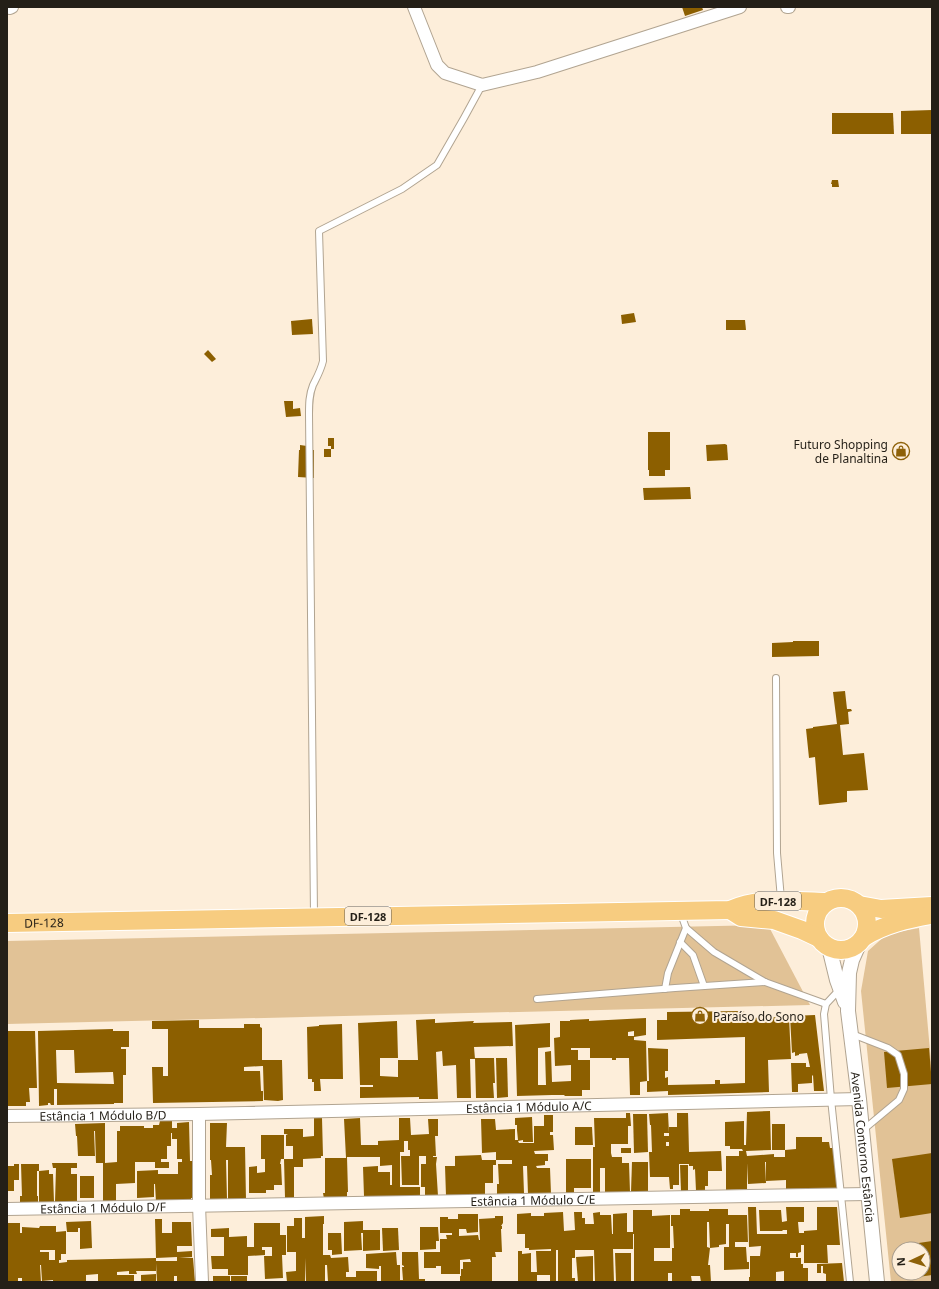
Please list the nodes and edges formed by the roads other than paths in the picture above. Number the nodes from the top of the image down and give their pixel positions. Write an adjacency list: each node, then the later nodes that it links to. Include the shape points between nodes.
1 (414, 7): 3 (street, via 437,65 445,73)
2 (740, 7): 3 (street, via 537,72)
3 (482, 85): 12 (lane, via 437,164 402,189 319,231 323,361 310,397 309,414)
4 (776, 678): 5 (lane, via 777,853)
5 (782, 901): 6 (main road, DF-128 / DF-128); 9 (main road, DF-128 / DF-128, via 742,904)
6 (827, 902): 7 (main road, DF-128, via 847,899); 17 (main road, DF-128, via 816,919 816,932)
7 (859, 905): 8 (main road, DF-128, via 881,909); 15 (main road, via 866,917 866,930)
8 (932, 906)
9 (730, 910): 10 (main road, DF-128 / DF-128); 17 (main road, DF-128 / DF-128, via 741,917 774,920 802,930)
10 (680, 911): 12 (main road, DF-128 / DF-128); 14 (lane)
11 (932, 915): 15 (main road, DF-128, via 893,923 877,929)
12 (314, 917): 13 (main road, DF-128 / DF-128)
13 (7, 923)
14 (686, 928): 16 (lane); 18 (lane, via 714,952)
15 (862, 939): 17 (main road, DF-128, via 849,949 835,950); 24 (street, Avenida Contorno Estância, via 852,960 849,974)
16 (680, 942): 19 (lane, via 693,955); 20 (lane, via 668,973)
17 (824, 943): 21 (street, Avenida Contorno Estância)
18 (765, 982): 19 (lane); 23 (lane)
19 (704, 986): 20 (lane)
20 (666, 989): 22 (lane)
21 (840, 989): 23 (lane); 24 (street, Avenida Contorno Estância)
22 (537, 999)
23 (826, 1004): 26 (lane, via 824,1014)
24 (848, 1011): 25 (street, Avenida Contorno Estância)
25 (850, 1034): 27 (street, Avenida Contorno Estância); 30 (lane, via 888,1048 898,1055 904,1074 904,1089 899,1100)
26 (831, 1099): 27 (street, Estância 1 Módulo A/C); 28 (street, Estância 1 Módulo A/C); 32 (lane)
27 (859, 1099): 30 (street, Avenida Contorno Estância)
28 (199, 1114): 29 (street, Estância 1 Módulo B/D); 33 (street)
29 (7, 1116)
30 (862, 1131): 31 (street, Avenida Contorno Estância)
31 (867, 1194): 32 (street, Estância 1 Módulo C/E); 37 (street, Avenida Contorno Estância)
32 (840, 1195): 33 (street, Estância 1 Módulo C/E); 36 (lane)
33 (199, 1205): 34 (street, Estância 1 Módulo D/F); 35 (street)
34 (7, 1209)
35 (202, 1282)
36 (850, 1282)
37 (877, 1282)

